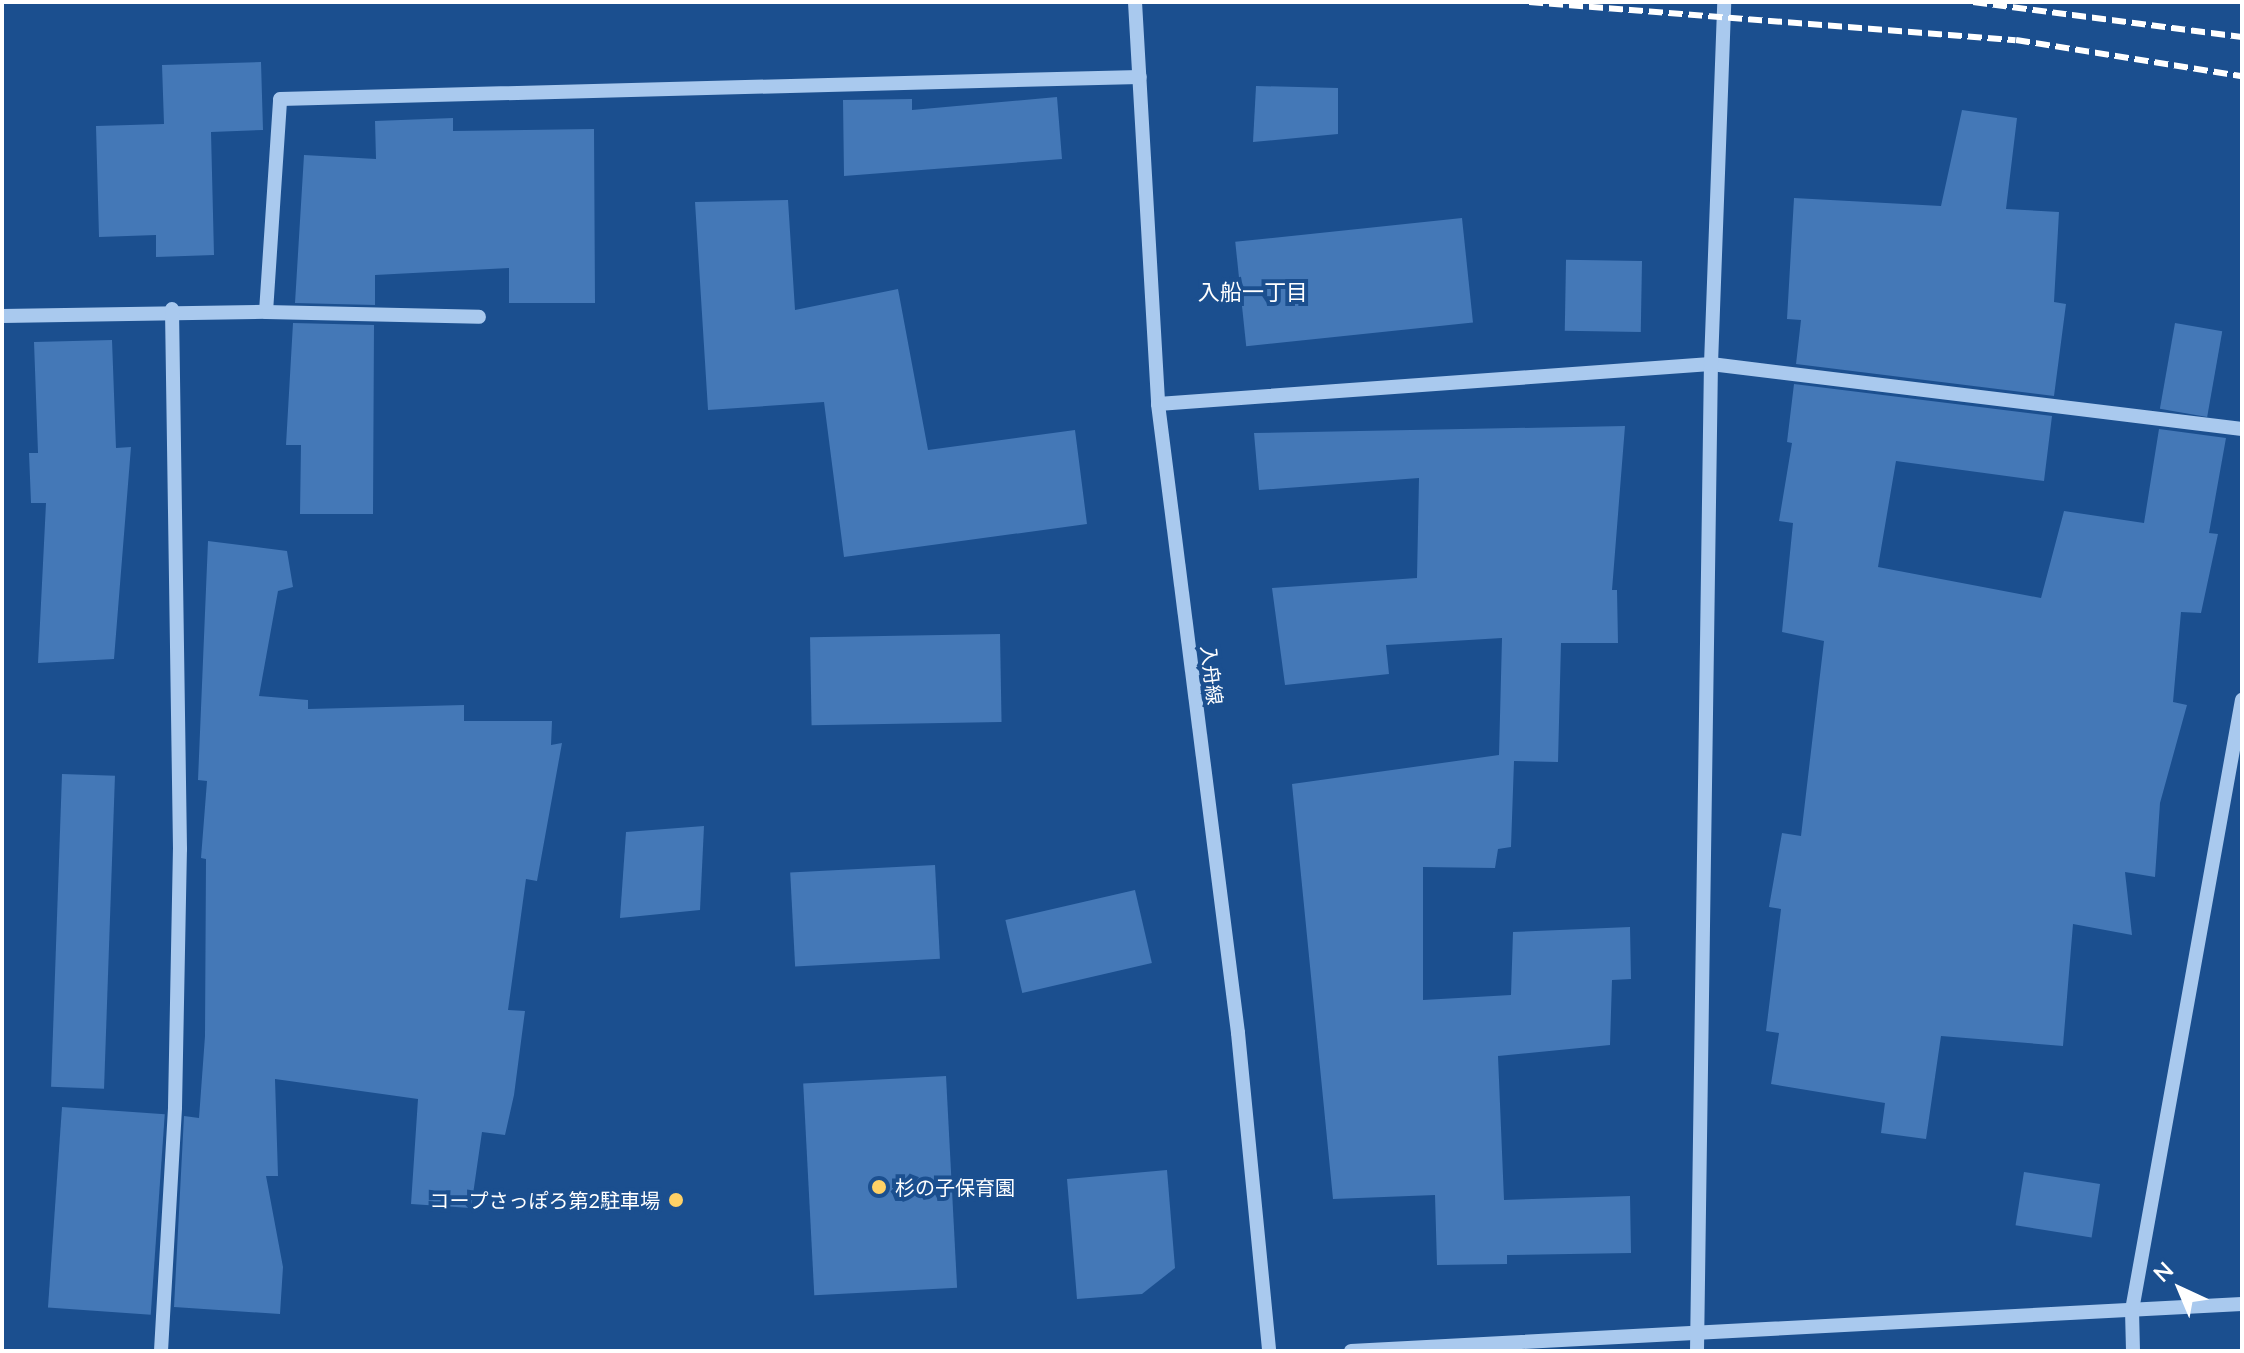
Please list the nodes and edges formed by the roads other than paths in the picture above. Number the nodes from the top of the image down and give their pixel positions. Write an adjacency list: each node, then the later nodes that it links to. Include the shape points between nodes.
1 (1135, 2): 3 (street, 入舟線)
2 (1724, 2): 8 (street)
3 (1140, 77): 5 (street, via 280,99); 9 (street, 入舟線)
4 (172, 309): 5 (street); 6 (street); 15 (street, via 180,849 175,1107)
5 (266, 312): 7 (street)
6 (2, 316)
7 (479, 317)
8 (1711, 364): 9 (street); 10 (street); 14 (street)
9 (1158, 404): 16 (street, 入舟線, via 1238,1033)
10 (2242, 429)
11 (2242, 700): 13 (street)
12 (2242, 1304): 13 (street)
13 (2132, 1310): 14 (street); 19 (street)
14 (1696, 1332): 17 (street); 18 (street)
15 (161, 1351)
16 (1269, 1351)
17 (1351, 1351)
18 (1697, 1351)
19 (2133, 1351)

